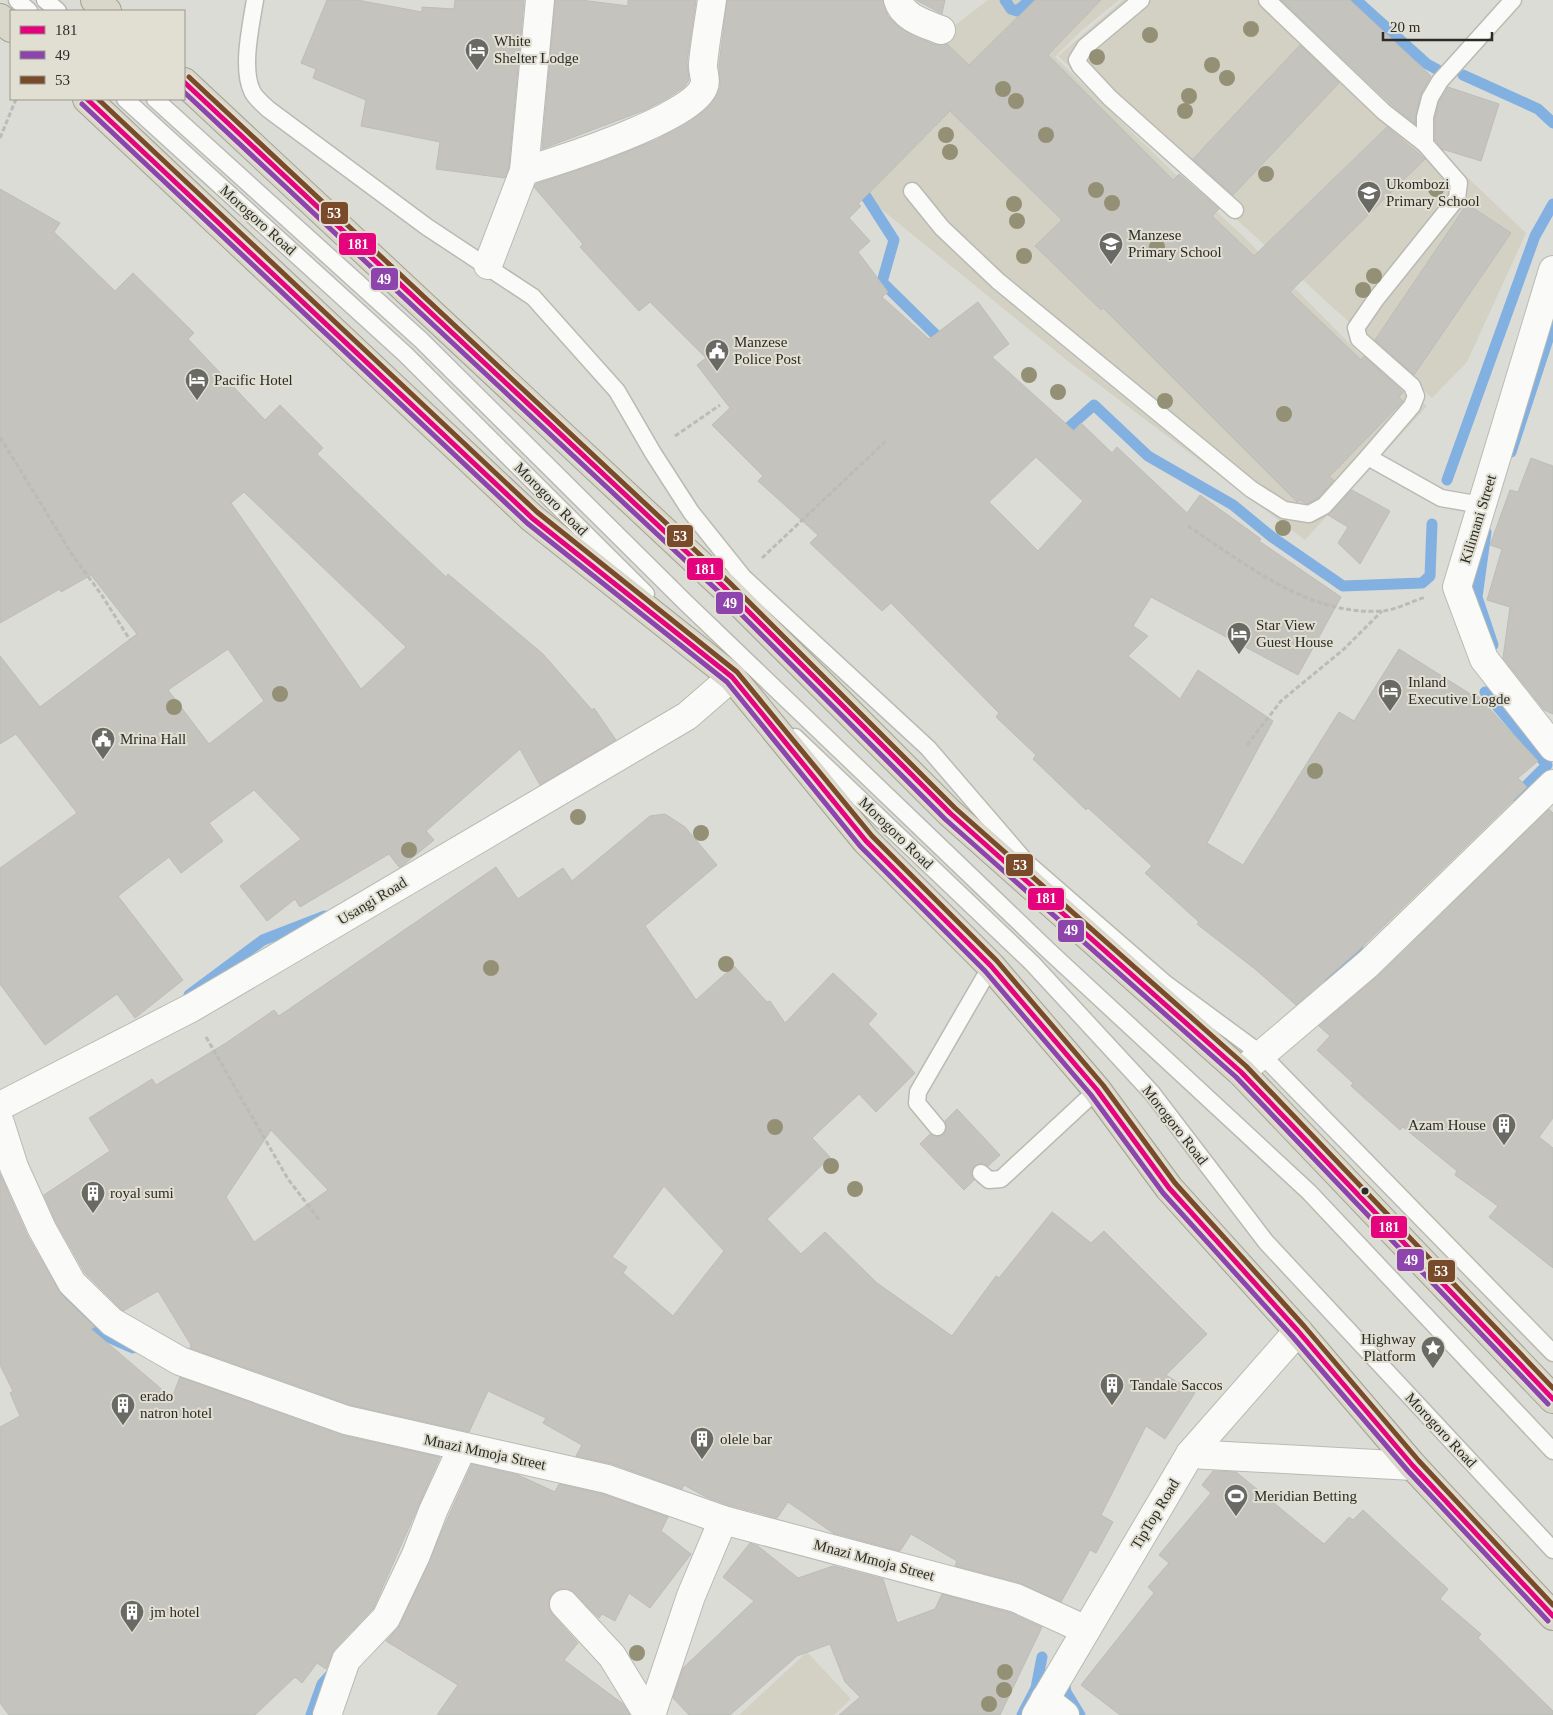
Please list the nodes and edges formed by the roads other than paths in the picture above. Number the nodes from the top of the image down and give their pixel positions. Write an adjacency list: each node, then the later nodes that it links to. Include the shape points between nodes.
1 (17, 0): 11 (lane)
2 (46, 0): 12 (lane)
3 (95, 0): 13 (highway)
4 (254, 0): 25 (lane, via 248,44 248,79 252,92 268,109 426,227)
5 (540, 0): 22 (street)
6 (712, 0): 22 (street, via 702,67 704,89 690,103 667,118 607,143)
7 (898, 0): 16 (street, via 900,6 916,20)
8 (1140, 0): 24 (lane, via 1085,47 1078,60 1080,66 1110,98)
9 (1267, 0): 21 (lane, via 1384,112)
10 (1513, 0): 21 (lane, via 1440,81 1430,98 1425,117)
11 (28, 10)
12 (57, 10)
13 (106, 10)
14 (0, 18): 15 (highway)
15 (10, 27)
16 (941, 30)
17 (185, 83): 34 (highway, via 724,587 950,813)
18 (88, 100): 29 (highway, Morogoro Road, via 532,518)
19 (126, 100): 48 (lane, Morogoro Road, via 405,354 670,618 1032,963 1152,1093 1266,1242)
20 (155, 100): 44 (lane, Morogoro Road, via 421,340 749,664 1049,951 1309,1192)
21 (1425, 144): 27 (lane, via 1459,184 1457,198 1356,328 1359,339 1412,386 1416,396 1412,406)
22 (524, 171): 25 (street)
23 (912, 191): 27 (lane, via 942,228 1011,292 1251,489 1284,510 1309,514 1324,506)
24 (1235, 210)
25 (488, 265): 33 (lane, via 533,297 617,391 691,512 743,577 928,748 1027,863 1166,984)
26 (1553, 270): 28 (street, Kilimani Street)
27 (1368, 457): 28 (lane, via 1441,498)
28 (1481, 505): 30 (street, Kilimani Street, via 1457,587 1484,659)
29 (732, 678): 32 (highway, Morogoro Road, via 866,840); 36 (street, Usangi Road, via 687,716 191,1008)
30 (1553, 746)
31 (1553, 784): 33 (street, via 1368,964)
32 (991, 966): 35 (highway, Morogoro Road); 38 (lane, via 918,1092 917,1103)
33 (1261, 1054): 34 (street); 41 (lane)
34 (1241, 1072): 42 (highway)
35 (1098, 1090): 39 (lane, via 1001,1179 989,1180); 40 (highway, Morogoro Road, via 1169,1188)
36 (0, 1106)
37 (0, 1123): 43 (street, Mnazi Mmoja Street, via 18,1176 68,1276 112,1322 180,1361 228,1379 346,1420)
38 (937, 1128)
39 (981, 1173)
40 (1298, 1331): 45 (street, TipTop Road); 46 (highway, Morogoro Road)
41 (1553, 1353)
42 (1553, 1399)
43 (462, 1448): 47 (street, Mnazi Mmoja Street, via 608,1479); 53 (street, via 386,1618 346,1660)
44 (1553, 1451)
45 (1190, 1454): 46 (street); 51 (street, TipTop Road)
46 (1413, 1466): 50 (highway, Morogoro Road)
47 (723, 1520): 51 (street, Mnazi Mmoja Street, via 1016,1598); 54 (street, via 691,1596)
48 (1553, 1550)
49 (564, 1604): 54 (street, via 612,1656)
50 (1553, 1616)
51 (1086, 1630): 52 (street, TipTop Road)
52 (1049, 1710)
53 (327, 1715)
54 (650, 1715)

